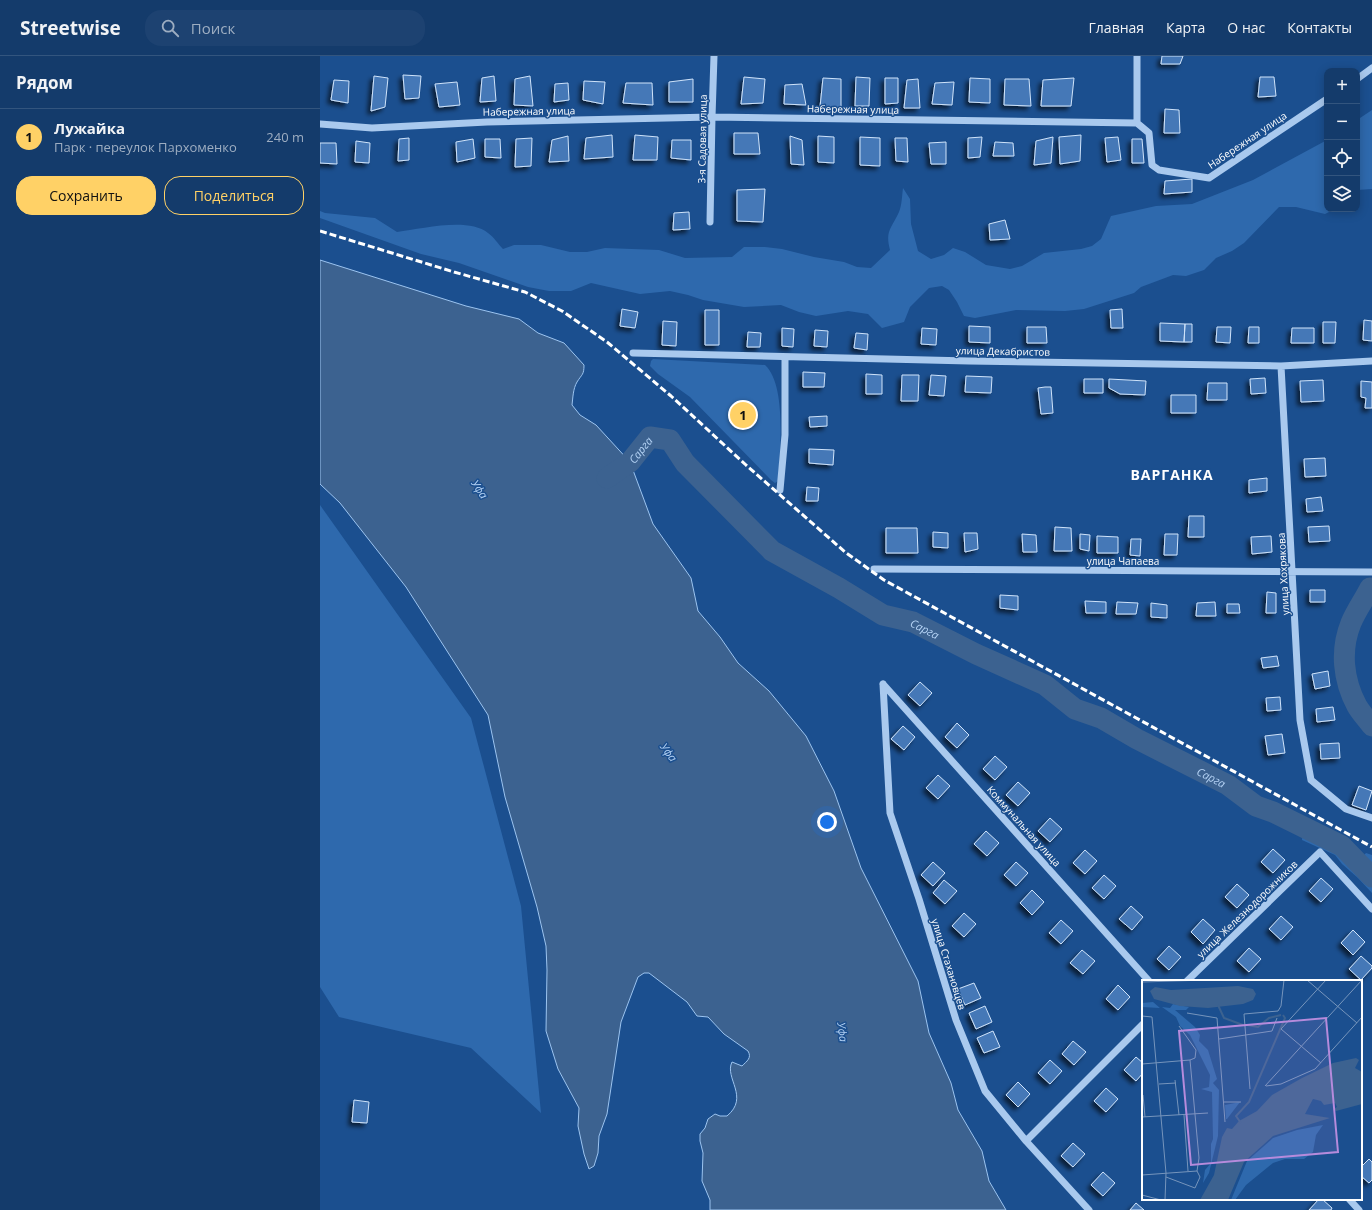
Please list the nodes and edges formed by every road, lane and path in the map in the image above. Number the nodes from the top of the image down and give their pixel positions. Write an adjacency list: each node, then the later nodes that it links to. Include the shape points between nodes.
1 (714, 56): 6 (street, 3-я Садовая улица)
2 (1137, 56): 7 (street)
3 (1372, 68): 4 (street)
4 (1360, 77)
5 (1324, 101): 7 (street, Набережная улица, via 1209,178 1159,170 1152,165 1149,133)
6 (712, 117): 7 (street, Набережная улица); 8 (street, Набережная улица, via 487,122 372,128); 9 (street, 3-я Садовая улица)
7 (1137, 123)
8 (320, 124)
9 (710, 222)
10 (633, 353): 11 (street, улица Декабристов)
11 (785, 357): 13 (street, улица Декабристов); 14 (street, via 786,435)
12 (1372, 361): 13 (street, улица Декабристов)
13 (1281, 366): 16 (street, улица Хохрякова)
14 (780, 490)
15 (874, 569): 16 (street, улица Чапаева)
16 (1293, 572): 17 (street, улица Чапаева); 19 (street, улица Хохрякова, via 1300,720 1311,780 1346,809)
17 (1372, 572)
18 (883, 684): 21 (street, Коммунальная улица); 24 (street, улица Стахановцев, via 890,813 956,1020 982,1084)
19 (1372, 818)
20 (1372, 909): 22 (street, улица Железнодорожников, via 1320,852)
21 (1148, 980)
22 (1188, 980)
23 (1142, 1025): 24 (street)
24 (1026, 1141): 26 (street, улица Стахановцев)
25 (1350, 1200): 27 (street)
26 (1089, 1210)
27 (1359, 1210)

